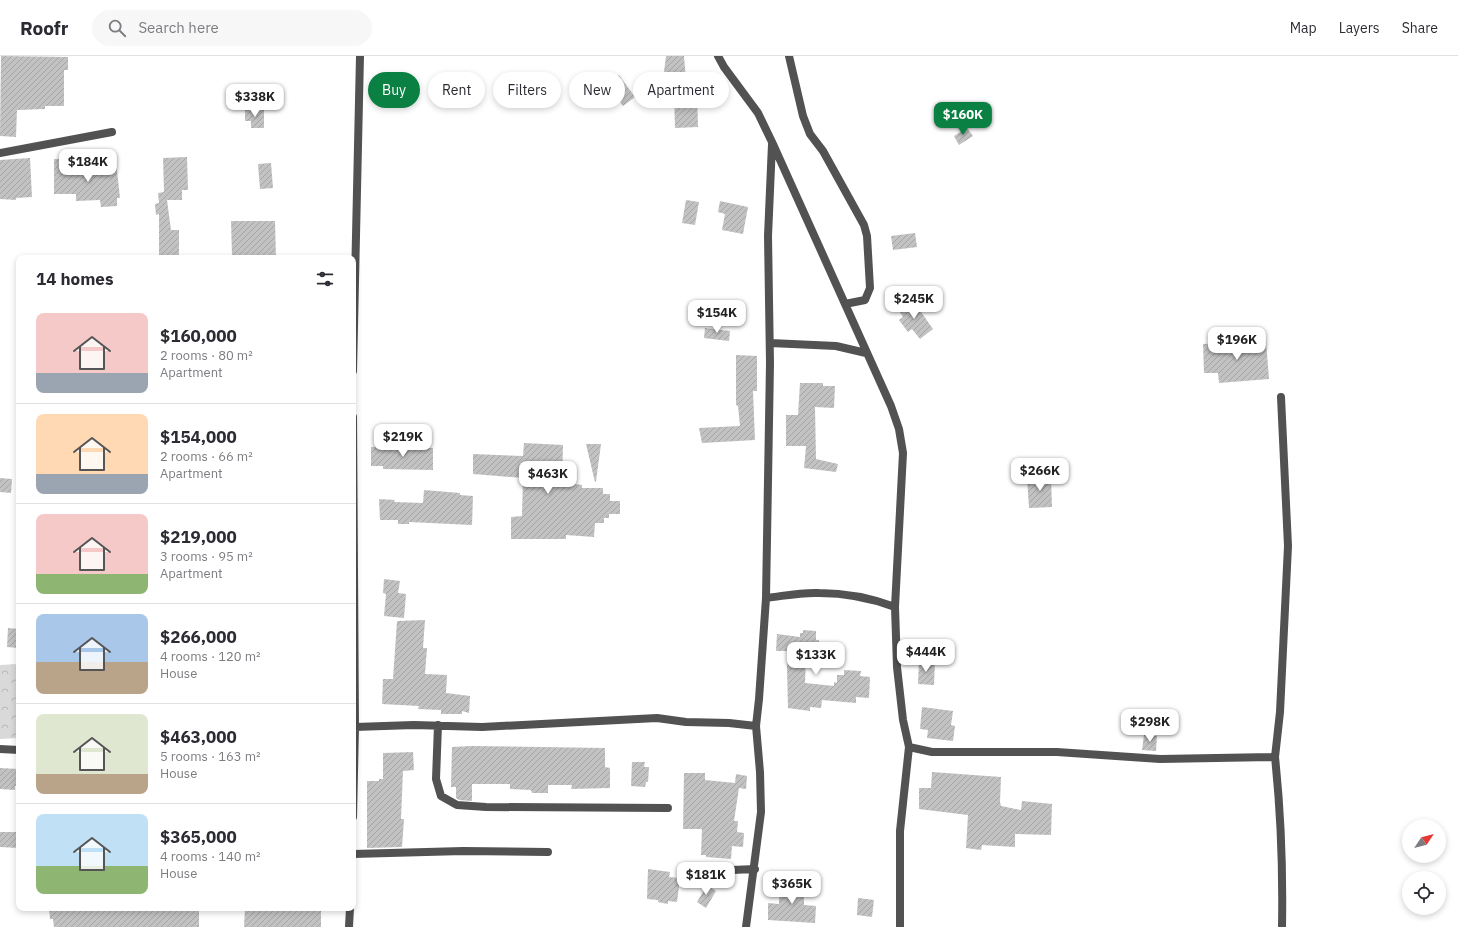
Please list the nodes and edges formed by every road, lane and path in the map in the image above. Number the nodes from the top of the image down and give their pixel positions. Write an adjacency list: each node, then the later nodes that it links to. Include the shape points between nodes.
1 (360, 56): 7 (street)
2 (718, 56): 5 (street, via 758,113)
3 (789, 56): 8 (street, via 810,134 823,151 864,225 867,236 870,288 865,300)
4 (112, 132): 6 (street)
5 (772, 142): 8 (street); 9 (street, via 768,236)
6 (0, 153)
7 (356, 255)
8 (845, 304): 10 (street)
9 (770, 343): 10 (street, via 836,346); 12 (street)
10 (866, 353): 13 (street, via 892,406 903,453)
11 (1281, 397): 20 (street, via 1288,546 1280,712)
12 (766, 598): 13 (street, via 819,592 880,601); 15 (street)
13 (895, 606): 17 (street, via 897,667)
14 (438, 725): 15 (street, via 482,727 657,718); 16 (street); 21 (street, via 438,790 441,796 457,805)
15 (756, 726): 24 (street, via 761,812)
16 (356, 727)
17 (909, 747): 20 (street, via 937,752 1058,752 1160,759); 29 (street, via 900,831)
18 (0, 749): 19 (street)
19 (16, 750)
20 (1275, 757): 30 (street, via 1280,803)
21 (668, 808)
22 (548, 852): 23 (street)
23 (356, 854)
24 (755, 869): 25 (street); 28 (street)
25 (687, 872)
26 (350, 911): 27 (street)
27 (349, 927)
28 (746, 927)
29 (900, 927)
30 (1282, 927)

